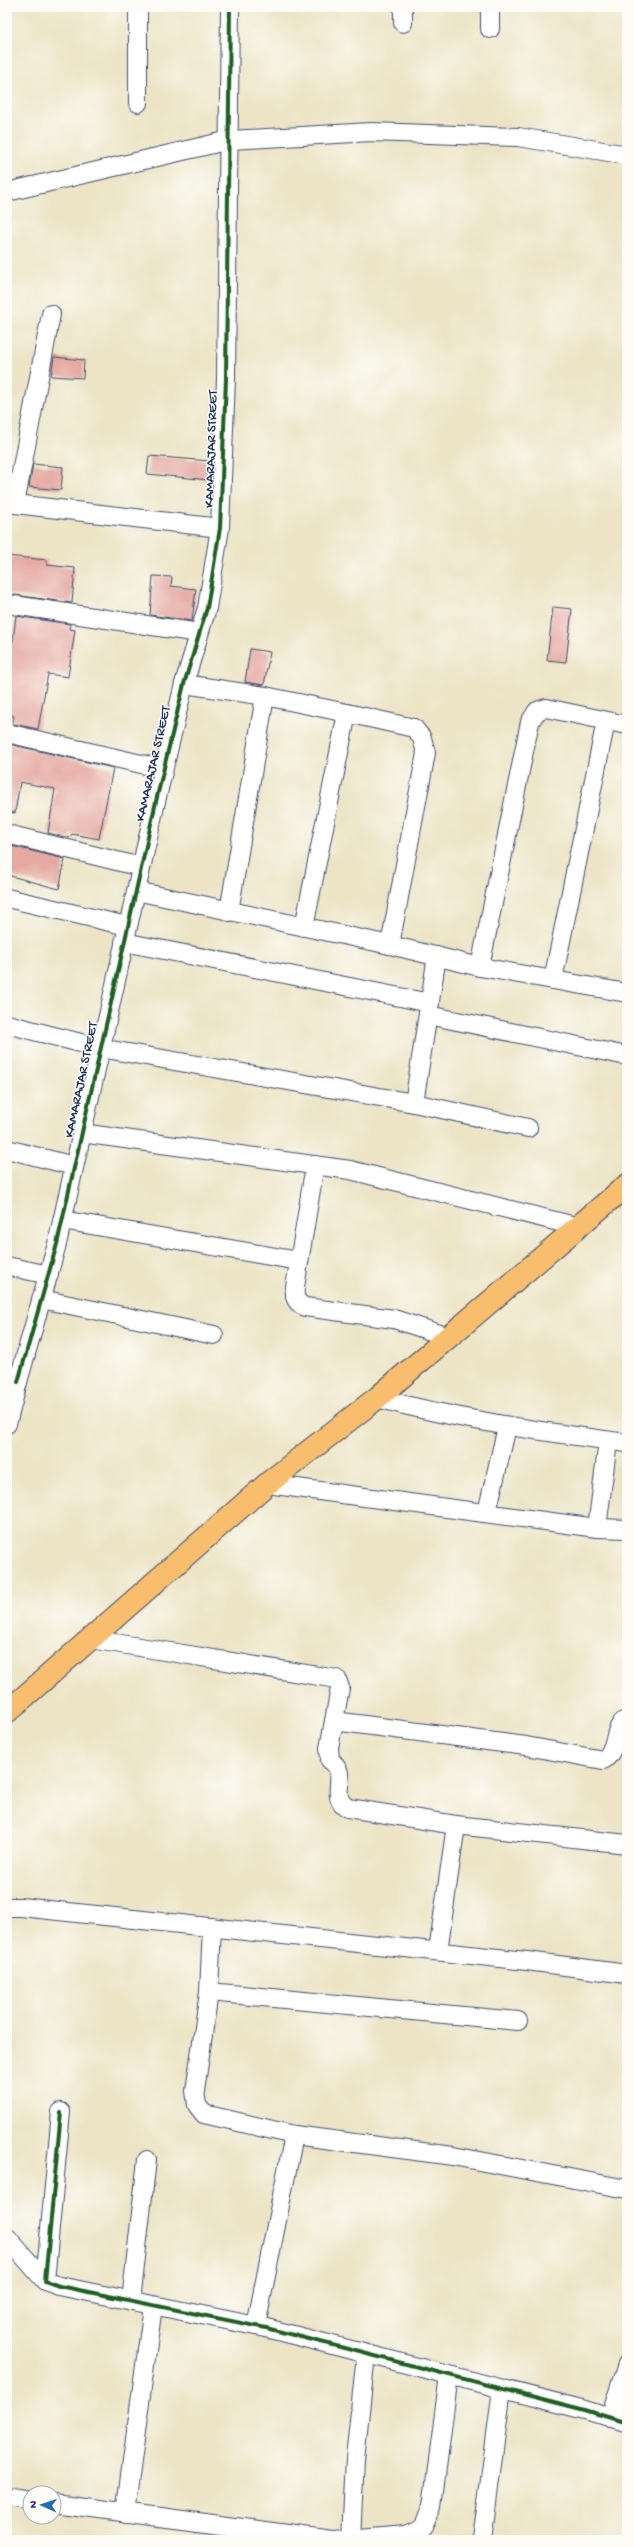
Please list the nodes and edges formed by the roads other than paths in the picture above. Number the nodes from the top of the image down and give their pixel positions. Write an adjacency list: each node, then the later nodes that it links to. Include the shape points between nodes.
1 (138, 7): 5 (street)
2 (230, 7): 6 (street, KAMARAJAR STREET)
3 (490, 7): 4 (street)
4 (490, 29)
5 (138, 103)
6 (230, 140): 7 (street, via 371,132 494,136 518,137); 8 (street); 11 (street, KAMARAJAR STREET, via 226,379)
7 (627, 155)
8 (7, 192)
9 (51, 314): 10 (street)
10 (11, 503): 11 (street)
11 (220, 528): 13 (street, KAMARAJAR STREET, via 207,608)
12 (7, 604): 13 (street)
13 (199, 633): 14 (street, KAMARAJAR STREET)
14 (184, 684): 15 (street); 20 (street, KAMARAJAR STREET)
15 (265, 696): 16 (street); 25 (street)
16 (347, 712): 26 (street); 28 (street, via 414,728 422,738 426,753)
17 (606, 721): 18 (street); 30 (street, via 546,708 537,711 530,722); 31 (street)
18 (627, 725)
19 (7, 733): 20 (street)
20 (163, 769): 22 (street, KAMARAJAR STREET)
21 (7, 834): 22 (street)
22 (141, 867): 23 (street, KAMARAJAR STREET)
23 (136, 891): 25 (street); 27 (street, KAMARAJAR STREET)
24 (7, 898): 27 (street)
25 (229, 912): 26 (street)
26 (304, 927): 28 (street)
27 (126, 934): 33 (street); 35 (street, KAMARAJAR STREET)
28 (390, 945): 29 (street)
29 (437, 956): 30 (street); 33 (street)
30 (480, 967): 31 (street)
31 (553, 980): 32 (street)
32 (627, 993)
33 (429, 1009): 36 (street); 37 (street)
34 (7, 1024): 35 (street)
35 (100, 1048): 37 (street); 39 (street, KAMARAJAR STREET)
36 (627, 1056)
37 (414, 1103): 38 (street)
38 (528, 1128)
39 (81, 1133): 41 (street); 42 (street, KAMARAJAR STREET)
40 (7, 1149): 42 (street)
41 (315, 1165): 45 (street, via 350,1170); 46 (street)
42 (74, 1166): 44 (street, KAMARAJAR STREET)
43 (627, 1185): 45 (main road)
44 (62, 1220): 46 (street); 48 (street, KAMARAJAR STREET)
45 (579, 1226): 51 (main road)
46 (299, 1261): 51 (street, via 294,1296 299,1304 305,1307 394,1319)
47 (7, 1266): 48 (street)
48 (49, 1276): 49 (street, KAMARAJAR STREET)
49 (42, 1299): 50 (street); 52 (street, KAMARAJAR STREET)
50 (214, 1335)
51 (450, 1337): 53 (main road)
52 (13, 1381): 54 (street, KAMARAJAR STREET)
53 (377, 1398): 55 (street, via 432,1413); 58 (main road)
54 (7, 1424)
55 (507, 1427): 56 (street); 59 (street)
56 (608, 1441): 57 (street); 60 (street)
57 (627, 1443)
58 (267, 1484): 59 (street); 62 (main road)
59 (487, 1512): 60 (street)
60 (597, 1528): 61 (street)
61 (627, 1529)
62 (90, 1639): 63 (main road); 65 (street, via 337,1679 340,1688)
63 (7, 1712)
64 (627, 1720): 65 (street, via 621,1725 612,1753 603,1760 526,1746)
65 (334, 1721): 66 (street, via 330,1760 337,1765 340,1774 338,1798 341,1804 348,1808)
66 (456, 1825): 67 (street); 70 (street)
67 (627, 1844)
68 (7, 1907): 69 (street)
69 (212, 1927): 70 (street); 72 (street)
70 (438, 1951): 71 (street)
71 (627, 1974)
72 (209, 1992): 73 (street); 75 (street, via 195,2091 197,2105 204,2114)
73 (518, 2021)
74 (61, 2112): 79 (street)
75 (294, 2135): 77 (street, via 453,2156); 82 (street)
76 (147, 2160): 80 (street)
77 (627, 2188)
78 (7, 2237): 79 (street)
79 (45, 2281): 80 (street)
80 (130, 2301): 81 (street)
81 (153, 2306): 82 (street); 92 (street)
82 (256, 2326): 83 (street)
83 (366, 2354): 85 (street); 93 (street, via 355,2459)
84 (627, 2364): 87 (street)
85 (449, 2375): 86 (street); 93 (street, via 432,2506 423,2526 406,2534)
86 (502, 2389): 87 (street); 94 (street)
87 (610, 2418): 88 (street)
88 (627, 2423)
89 (7, 2496): 90 (street)
90 (22, 2499)
91 (62, 2505): 92 (street)
92 (125, 2513): 93 (street)
93 (340, 2540)
94 (482, 2540)

